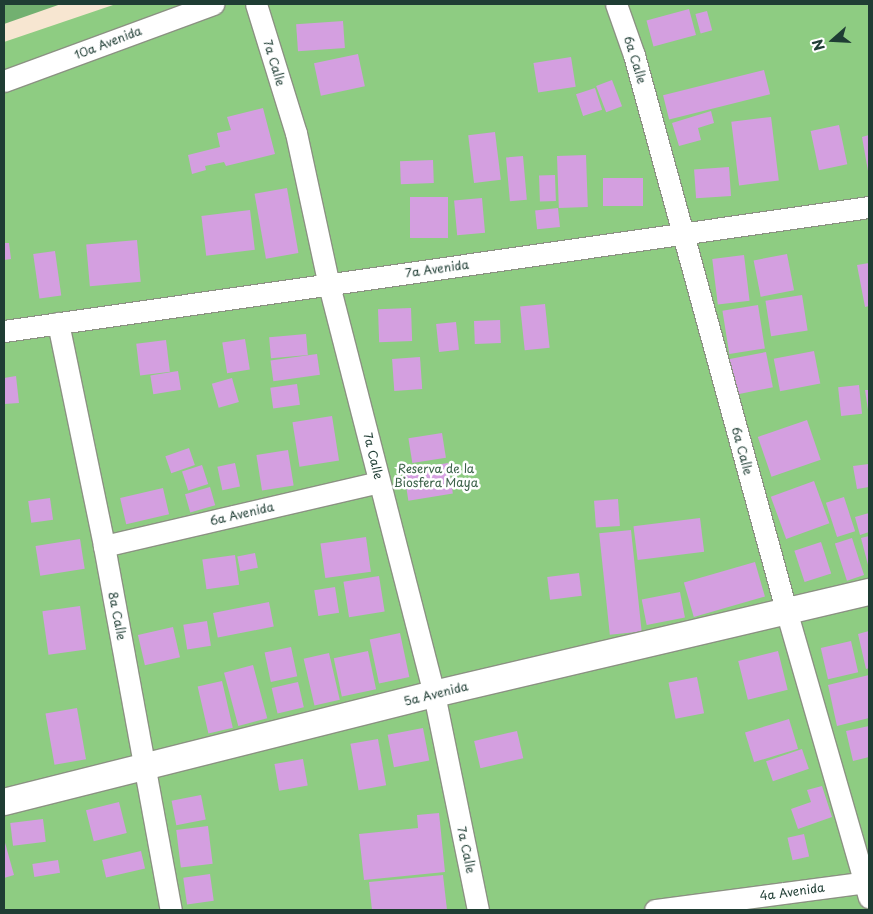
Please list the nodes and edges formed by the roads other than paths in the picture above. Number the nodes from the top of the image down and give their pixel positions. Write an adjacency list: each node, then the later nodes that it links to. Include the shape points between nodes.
1 (212, 4): 4 (street, 10a Avenida)
2 (256, 4): 7 (street, 7a Calle, via 296,133)
3 (616, 4): 6 (street, 6a Calle, via 634,55)
4 (4, 82)
5 (869, 207): 6 (street, 7a Avenida)
6 (682, 233): 7 (street, 7a Avenida); 13 (street, 6a Calle)
7 (329, 285): 8 (street, 7a Avenida); 10 (street, 7a Calle)
8 (58, 323): 9 (street, 7a Avenida); 11 (street, 8a Calle)
9 (4, 330)
10 (380, 482): 11 (street, 6a Avenida); 14 (street, 7a Calle)
11 (104, 546): 15 (street, 8a Calle)
12 (869, 592): 13 (street, 5a Avenida)
13 (786, 610): 14 (street, 5a Avenida); 17 (street, 6a Calle)
14 (434, 694): 15 (street, 5a Avenida); 19 (street, 7a Calle)
15 (144, 766): 16 (street, 5a Avenida); 18 (street, 8a Calle)
16 (4, 802)
17 (868, 887): 20 (street, 4a Avenida)
18 (171, 910)
19 (478, 910)
20 (655, 910)

